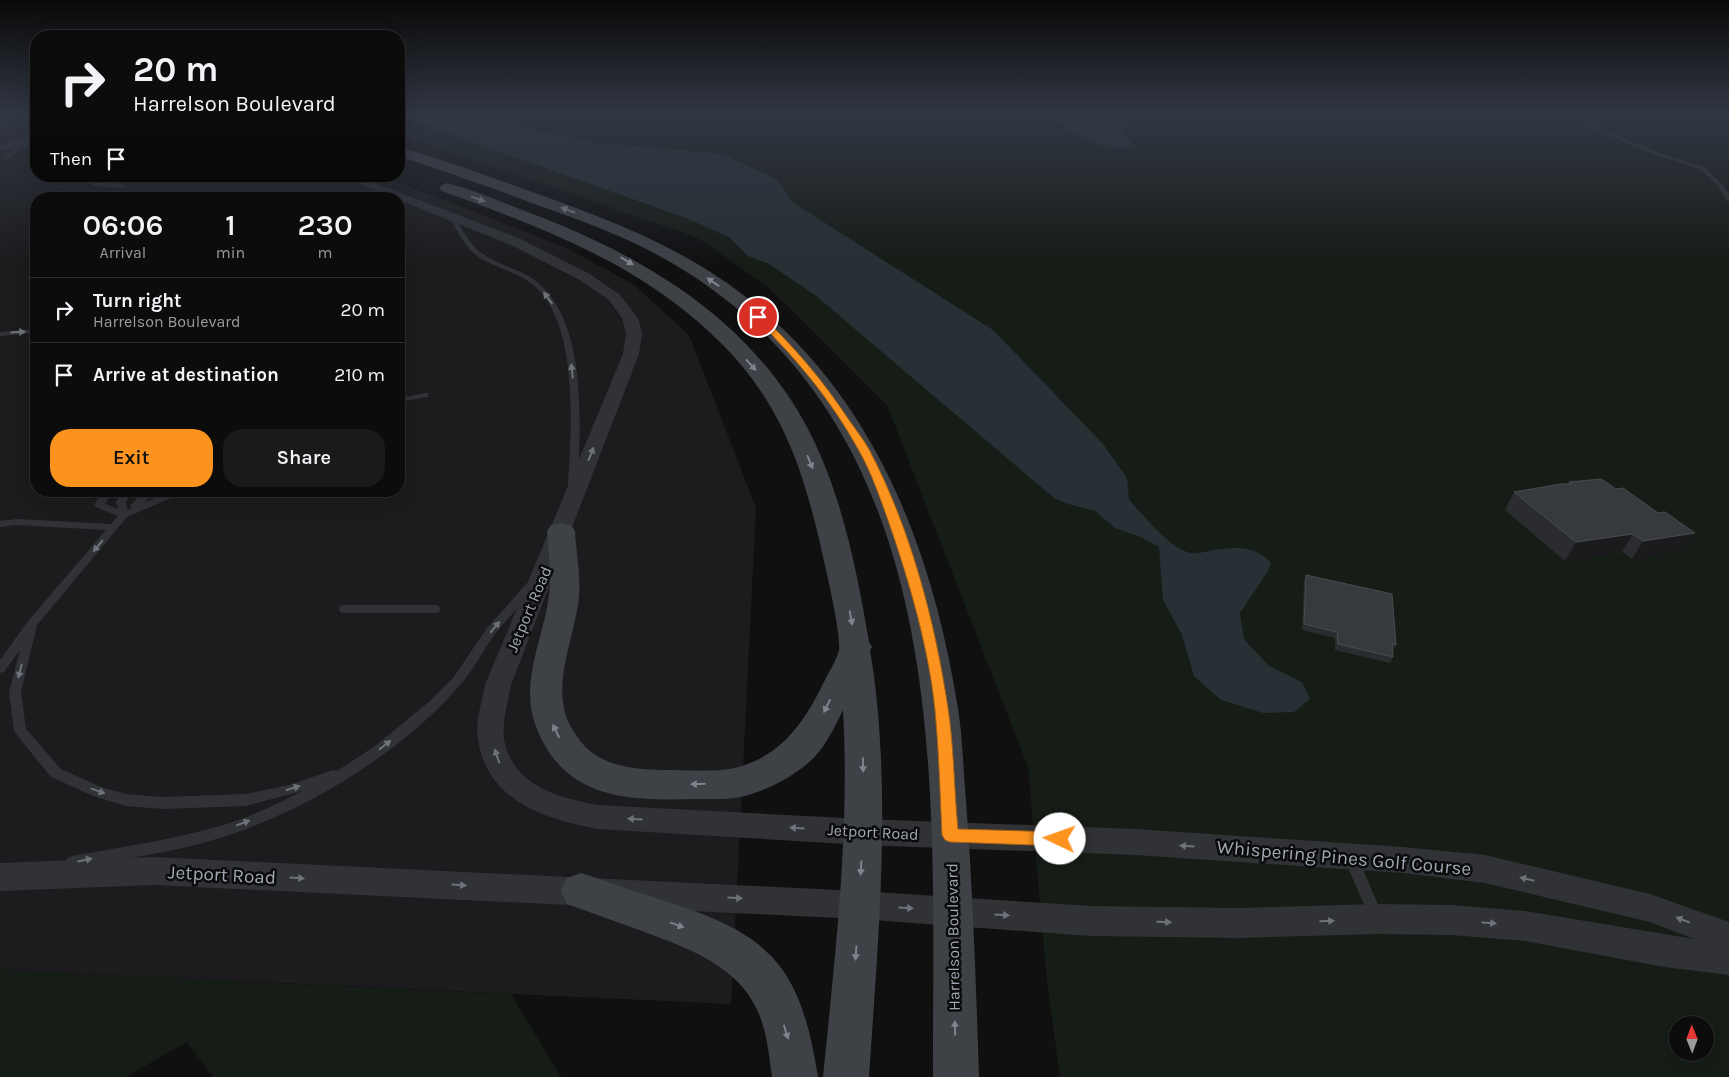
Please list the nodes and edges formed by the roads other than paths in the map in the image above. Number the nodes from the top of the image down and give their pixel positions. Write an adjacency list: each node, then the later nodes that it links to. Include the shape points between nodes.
1 (434, 163): 32 (main road, Harrelson Boulevard, one-way to 1, via 941,709 927,632 908,561 864,450 823,387 758,317 720,286 659,248 606,224)
2 (1688, 163): 9 (lane, via 1702,168 1721,186)
3 (427, 180): 28 (main road, one-way to 28, via 599,246 665,286 719,329 771,388 802,441 818,482 840,559)
4 (92, 182): 6 (lane)
5 (361, 182): 7 (street, Jetport Road)
6 (123, 186)
7 (387, 192)
8 (405, 199): 10 (street, Jetport Road)
9 (1729, 200)
10 (451, 216): 19 (lane, one-way to 10, via 576,408 568,342 551,298 536,283 475,251); 19 (street, Jetport Road, one-way to 10, via 631,354 634,333 630,318 614,297 583,276 516,242)
11 (30, 332): 12 (lane, one-way to 11)
12 (0, 334)
13 (425, 395): 14 (lane)
14 (405, 399)
15 (104, 497): 20 (lane, via 99,504)
16 (124, 497): 20 (lane, via 121,502)
17 (145, 497): 20 (lane)
18 (166, 497): 20 (lane)
19 (573, 499): 23 (street, Jetport Road)
20 (124, 515): 22 (lane)
21 (0, 524): 22 (lane)
22 (114, 527): 27 (lane, one-way to 27)
23 (561, 530): 24 (street, Jetport Road); 28 (main road, one-way to 23, via 817,727 794,755 769,770 742,781 722,784 646,783 603,776 582,765 557,735 546,703 564,595)
24 (546, 567): 30 (lane, one-way to 24, via 418,718 456,682 491,632); 31 (street, Jetport Road, one-way to 24, via 598,817 547,805 524,792 500,766 490,738 498,685)
25 (435, 609): 26 (lane)
26 (344, 610)
27 (32, 624): 29 (lane); 30 (lane, one-way to 30, via 15,692 20,731 56,773 98,792 126,800 163,803 246,800 289,790)
28 (856, 646): 31 (main road, one-way to 31, via 862,719)
29 (0, 668)
30 (347, 770): 34 (lane, one-way to 30, via 221,832 270,813 324,786)
31 (863, 832): 32 (street, Jetport Road); 36 (main road, one-way to 36)
32 (950, 835): 33 (street, Whispering Pines Golf Course, one-way to 32, via 1117,841); 37 (main road, Harrelson Boulevard)
33 (1350, 856): 38 (lane); 39 (street, Whispering Pines Golf Course, one-way to 33, via 1650,908 1485,869)
34 (1, 877): 35 (street, Jetport Road, one-way to 35, via 154,872)
35 (581, 891): 36 (street, Jetport Road, one-way to 36); 41 (main road, one-way to 41, via 716,939 741,956 758,972 777,1003 789,1040)
36 (859, 905): 37 (street, Jetport Road, one-way to 37); 42 (main road, one-way to 42)
37 (953, 912): 38 (street, one-way to 38, via 1091,921 1239,923); 43 (main road, Harrelson Boulevard, one-way to 37)
38 (1378, 919): 40 (street, one-way to 40, via 1525,926)
39 (1729, 938)
40 (1729, 959)
41 (795, 1077)
42 (846, 1077)
43 (956, 1077)

